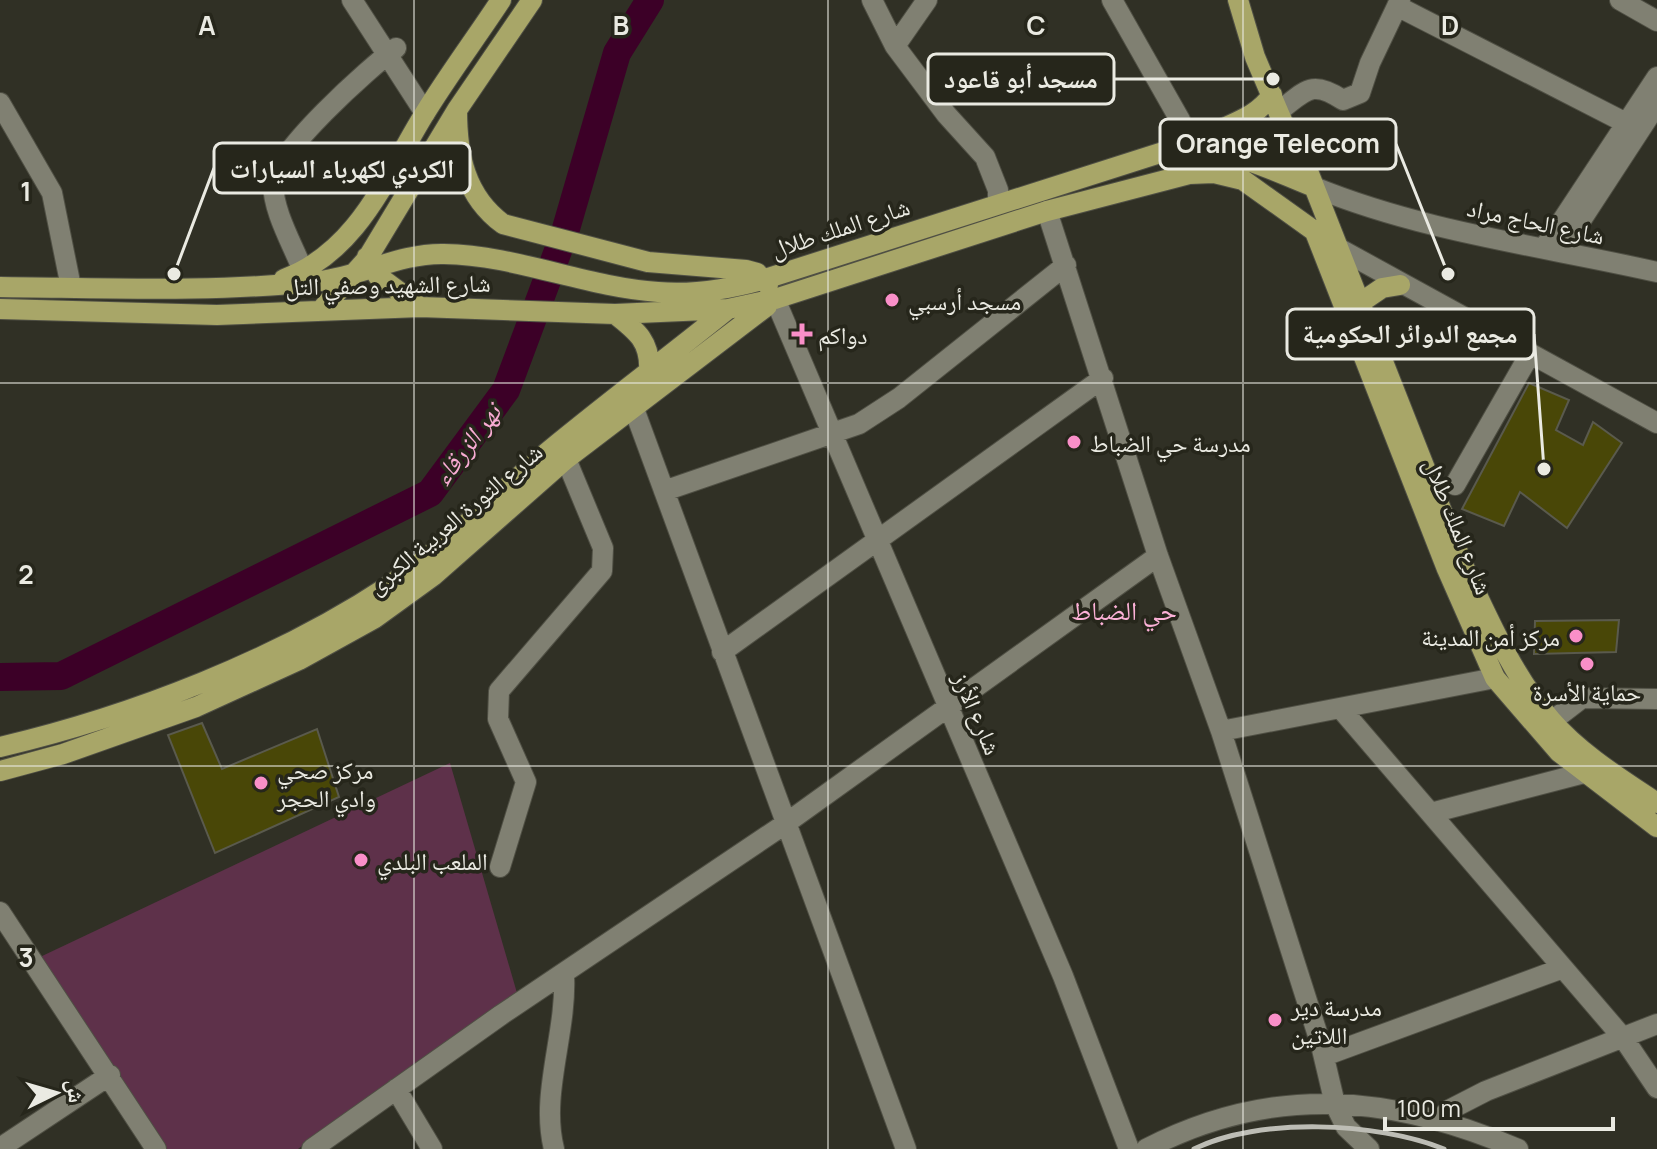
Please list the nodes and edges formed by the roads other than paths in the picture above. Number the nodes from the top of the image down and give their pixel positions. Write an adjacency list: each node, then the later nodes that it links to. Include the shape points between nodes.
1 (352, 0): 13 (street)
2 (365, 0): 13 (street)
3 (501, 0): 18 (main road)
4 (532, 0): 19 (main road)
5 (872, 0): 12 (street)
6 (927, 0): 12 (street)
7 (1112, 0): 21 (street, via 1174,109)
8 (1238, 0): 16 (main road)
9 (1620, 0): 11 (street)
10 (1399, 3): 16 (street, via 1360,93 1343,100 1322,88 1309,88); 20 (street)
11 (1657, 21)
12 (895, 46): 24 (street, via 985,157 996,180)
13 (392, 51): 18 (street); 31 (street, via 328,109 276,168 278,206)
14 (1657, 77): 20 (street)
15 (0, 103): 37 (street, via 52,193)
16 (1275, 103): 21 (main road); 22 (main road)
17 (1657, 104): 20 (street)
18 (429, 106): 23 (main road)
19 (457, 110): 30 (main road); 33 (main road, via 457,149 467,180 486,211 503,224 662,264 746,270)
20 (1641, 130): 28 (street)
21 (1189, 150): 22 (main road, شارع الملك طلال, via 1255,161); 24 (main road, شارع الملك طلال, via 1160,153)
22 (1306, 184): 26 (main road, شارع الملك طلال); 27 (main road, شارع الملك طلال); 28 (street, شارع الحاج مراد, via 1360,206)
23 (376, 198): 30 (main road, via 367,227); 31 (main road, via 342,243)
24 (998, 203): 33 (main road, شارع الملك طلال)
25 (1047, 211): 26 (main road, شارع الملك طلال, via 1158,180 1214,173 1257,188); 29 (street); 38 (main road, شارع الملك طلال)
26 (1315, 231): 27 (main road, شارع الملك طلال); 57 (main road, شارع الملك طلال)
27 (1338, 248): 35 (street); 39 (main road, شارع الملك طلال)
28 (1552, 250): 32 (street, شارع الحاج مراد)
29 (1066, 265): 47 (street); 50 (street, via 899,398)
30 (365, 267): 33 (main road, شارع الشهيد وصفي التل, via 432,254 522,264 676,293); 34 (main road, شارع الشهيد وصفي التل, via 323,281); 40 (main road); 42 (main road)
31 (303, 271): 34 (main road)
32 (1657, 272)
33 (765, 279): 38 (main road); 43 (main road, شارع الثورة العربية الكبرى)
34 (265, 285): 37 (main road, شارع الشهيد وصفي التل, via 196,290)
35 (1400, 285): 39 (main road, via 1382,288); 45 (street)
36 (0, 287): 37 (main road, شارع الشهيد وصفي التل)
37 (71, 287)
38 (775, 299): 43 (main road, شارع الشهيد وصفي التل); 48 (main road, شارع الثورة العربية الكبرى); 50 (street, شارع الأرز)
39 (1360, 303): 61 (main road, شارع الملك طلال, via 1463,565 1516,671)
40 (420, 307): 42 (main road, شارع الشهيد وصفي التل); 44 (main road, شارع الشهيد وصفي التل)
41 (0, 309): 42 (main road, شارع الشهيد وصفي التل, via 217,315)
42 (322, 309)
43 (728, 309): 44 (main road, شارع الشهيد وصفي التل); 46 (main road, شارع الثورة العربية الكبرى)
44 (615, 314): 46 (main road, via 643,338)
45 (1530, 354): 49 (street); 52 (street)
46 (649, 372): 63 (main road, شارع الثورة العربية الكبرى, via 415,566 363,602 242,665 96,720)
47 (1103, 378): 54 (street); 55 (street)
48 (634, 409): 51 (main road, شارع الثورة العربية الكبرى); 53 (street)
49 (1657, 423)
50 (833, 434): 53 (street); 54 (street, شارع الأرز)
51 (566, 459): 64 (main road, شارع الثورة العربية الكبرى, via 433,576 350,632 196,707); 70 (street, via 603,548 602,571 499,691 498,719 526,782)
52 (1455, 485)
53 (664, 491): 56 (street)
54 (876, 540): 56 (street); 59 (street, شارع الأرز)
55 (1158, 556): 59 (street); 62 (street)
56 (722, 652): 68 (street)
57 (1495, 678): 60 (street); 65 (main road, شارع الملك طلال, via 1536,729)
58 (1657, 699): 61 (street, via 1582,698)
59 (947, 707): 68 (street); 89 (street, شارع الأرز, via 1063,976)
60 (1342, 710): 62 (street); 67 (street)
61 (1552, 721): 66 (main road, شارع الملك طلال, via 1573,743)
62 (1221, 731): 76 (street)
63 (0, 747)
64 (0, 771)
65 (1584, 773): 67 (street); 69 (main road, شارع الملك طلال)
66 (1657, 803)
67 (1431, 813): 72 (street)
68 (785, 824): 73 (street); 88 (street)
69 (1657, 827)
70 (500, 867)
71 (0, 912): 77 (street)
72 (1563, 968): 75 (street); 76 (street)
73 (564, 975): 79 (street); 87 (street, via 563,1029 549,1118)
74 (1657, 1024): 75 (street)
75 (1624, 1039): 78 (street); 81 (street, via 1486,1091)
76 (1324, 1056): 80 (street)
77 (110, 1075): 82 (street); 84 (street)
78 (1657, 1088)
79 (396, 1089): 85 (street); 86 (street)
80 (1335, 1104): 81 (street); 90 (street, via 1300,1102 1227,1114); 91 (street, via 1346,1127)
81 (1440, 1119): 92 (street)
82 (25, 1142): 83 (street)
83 (0, 1148)
84 (156, 1149)
85 (312, 1149)
86 (432, 1149)
87 (554, 1149)
88 (906, 1149)
89 (1129, 1149)
90 (1146, 1149)
91 (1369, 1149)
92 (1518, 1149)

